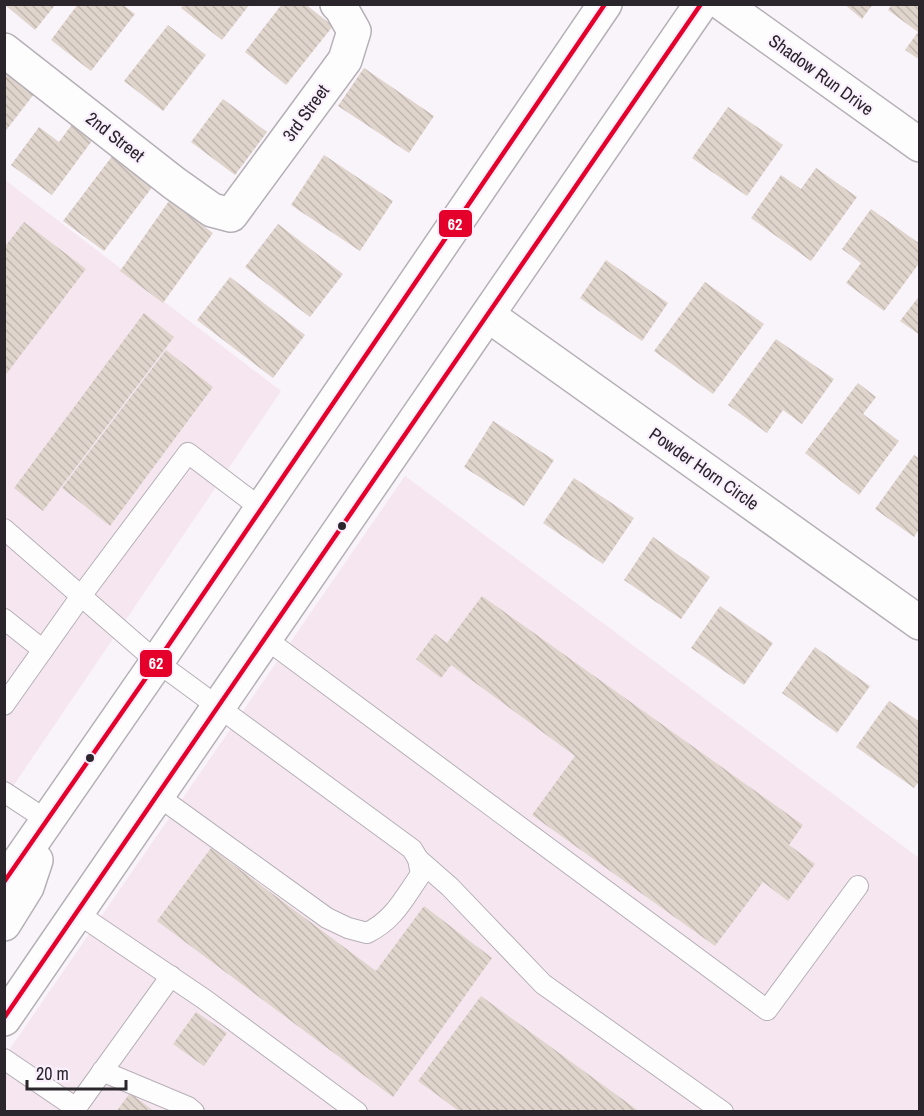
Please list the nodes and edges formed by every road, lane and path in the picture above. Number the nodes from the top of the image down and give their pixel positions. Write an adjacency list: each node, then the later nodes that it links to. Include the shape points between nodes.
1 (337, 4): 7 (main road, 3rd Street, via 354,31 345,60)
2 (605, 4): 9 (main road)
3 (701, 4): 8 (main road)
4 (723, 4): 6 (main road, Shadow Run Drive)
5 (4, 50): 7 (main road, 2nd Street, via 174,183 212,210)
6 (920, 145)
7 (231, 215)
8 (488, 315): 13 (main road, Powder Horn Circle); 14 (main road)
9 (262, 509): 11 (lane, via 188,453); 16 (main road)
10 (4, 529): 11 (lane)
11 (81, 596): 15 (lane); 16 (lane)
12 (4, 619): 15 (lane)
13 (920, 623)
14 (266, 639): 18 (main road); 24 (lane, via 767,1010)
15 (43, 650): 17 (lane)
16 (157, 662): 18 (lane); 21 (main road)
17 (4, 705)
18 (218, 708): 20 (main road); 22 (lane, via 398,838)
19 (4, 792): 21 (lane)
20 (158, 796): 22 (lane, via 327,918 366,933 392,916 421,874); 25 (main road)
21 (48, 821): 23 (main road); 26 (main road, via 27,888)
22 (418, 860): 33 (lane, via 450,886 543,984)
23 (4, 883)
24 (858, 886)
25 (77, 913): 27 (lane); 28 (main road)
26 (4, 924)
27 (171, 976): 30 (lane); 32 (lane)
28 (4, 1019)
29 (4, 1059): 30 (lane, via 76,1108)
30 (102, 1071): 31 (lane)
31 (194, 1112)
32 (357, 1112)
33 (723, 1112)

